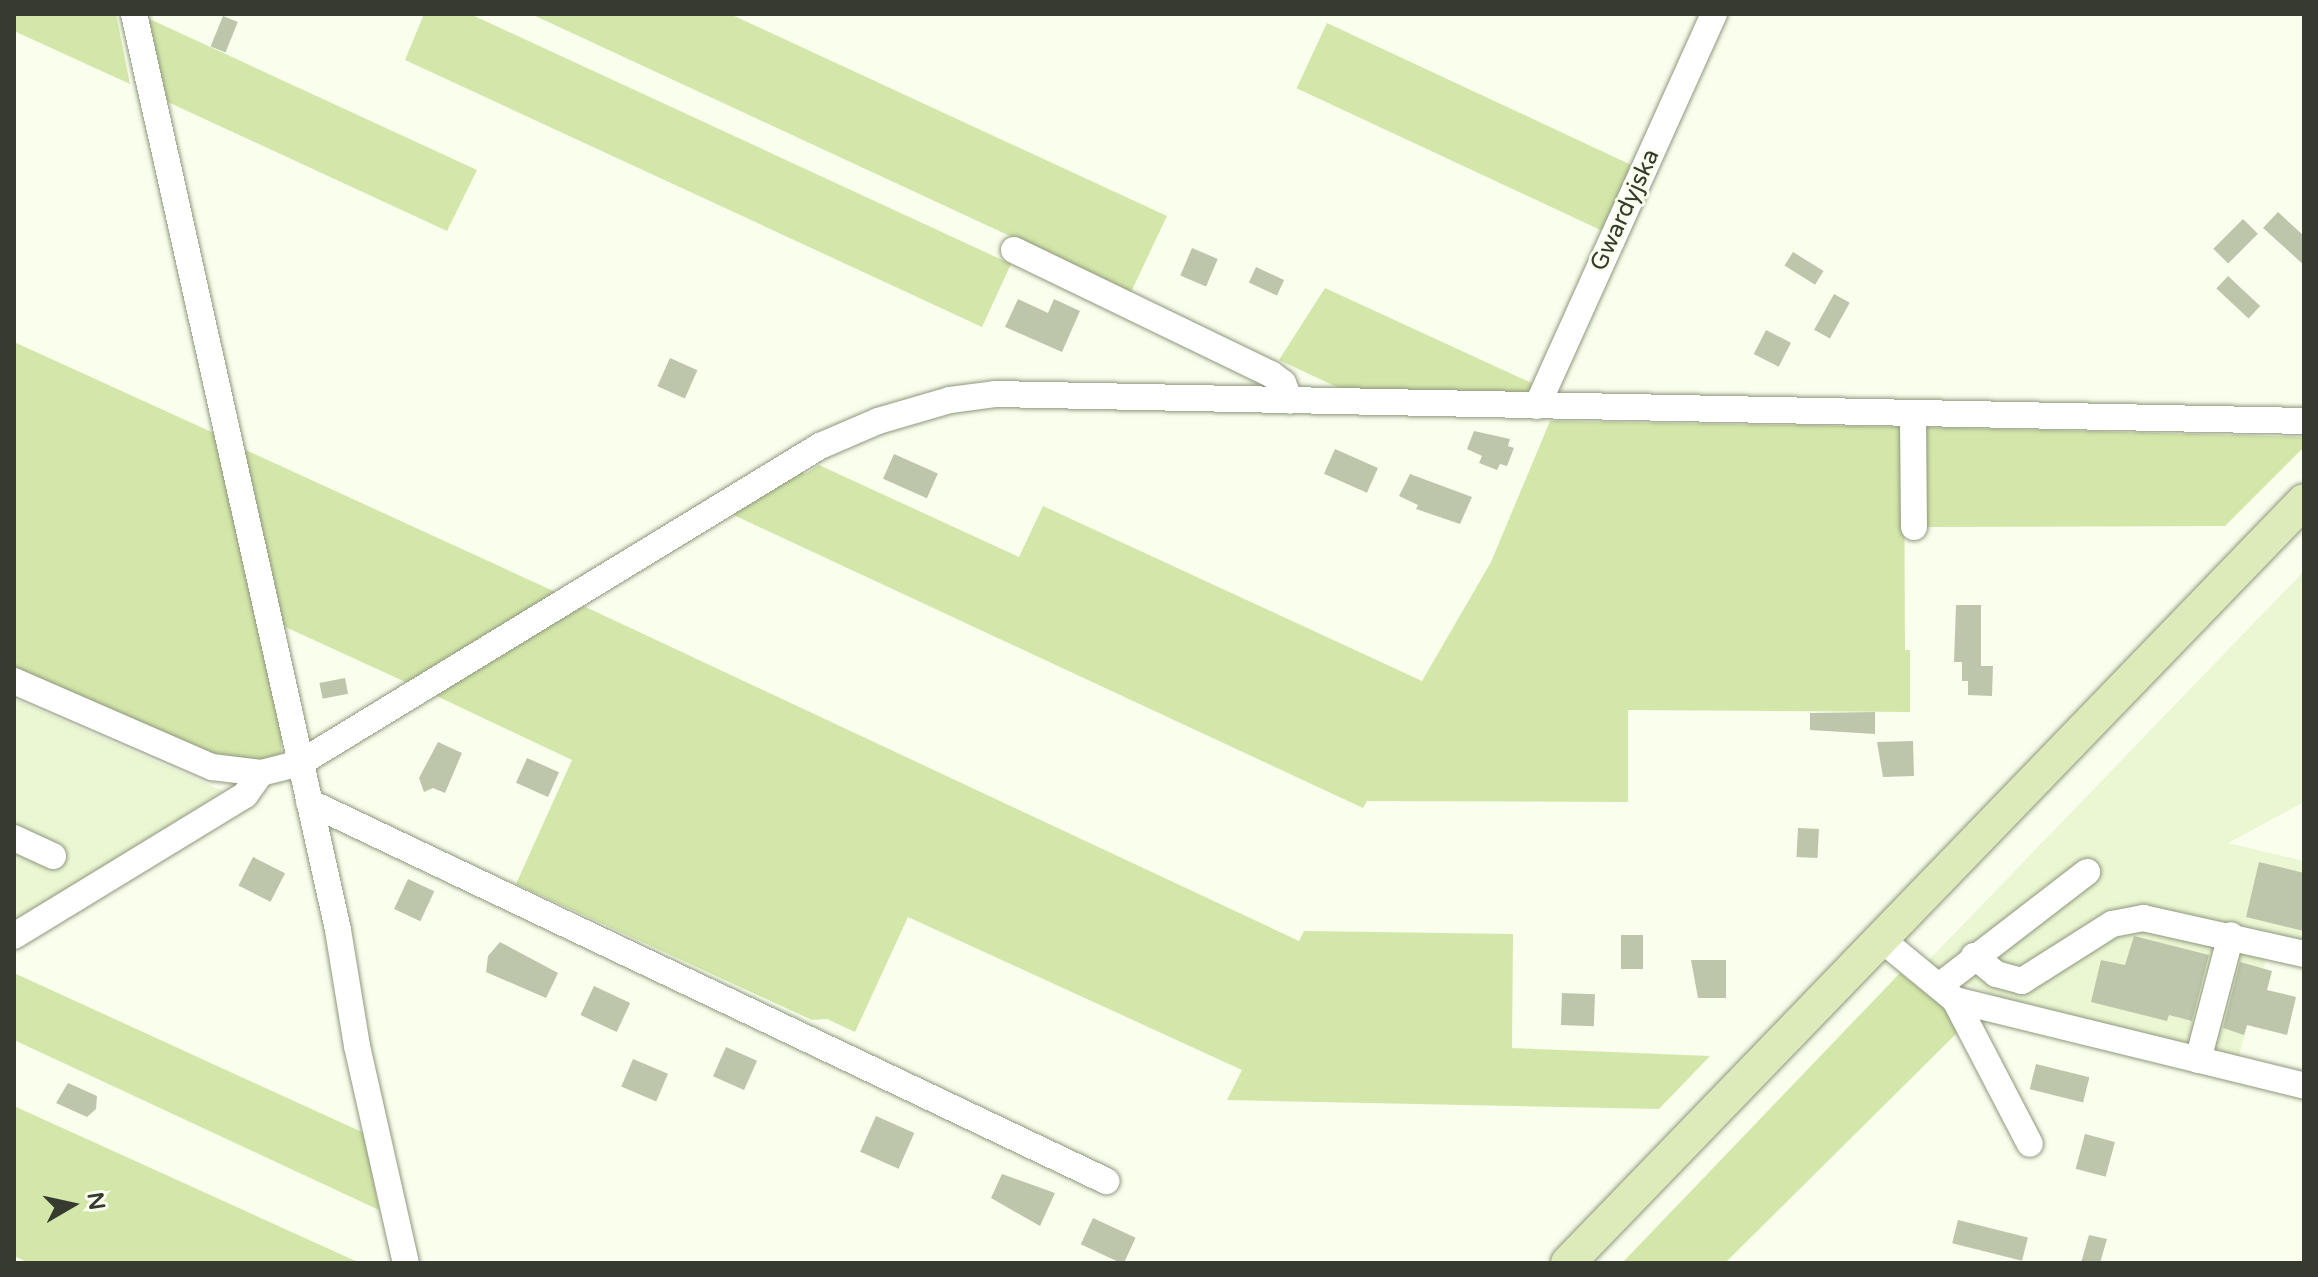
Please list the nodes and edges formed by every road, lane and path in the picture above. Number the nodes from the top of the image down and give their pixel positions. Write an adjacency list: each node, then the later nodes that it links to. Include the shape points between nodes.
1 (134, 14): 11 (street)
2 (1714, 14): 5 (street, Gwardyjska)
3 (1014, 250): 4 (street, via 1271,374)
4 (1290, 401): 5 (street); 11 (street, via 995,394 950,400 878,421 820,446)
5 (1537, 406): 6 (street)
6 (1913, 416): 7 (street); 9 (street)
7 (2304, 421)
8 (2304, 501): 19 (main road)
9 (1914, 527)
10 (14, 681): 12 (street, via 188,759)
11 (300, 763): 12 (street); 13 (street)
12 (261, 773): 18 (street, via 245,795)
13 (309, 802): 26 (street); 27 (street)
14 (14, 838): 15 (street)
15 (53, 856)
16 (2087, 872): 21 (street)
17 (2231, 935): 20 (street); 21 (street, via 2167,920 2126,919 2022,981 1985,968); 23 (street)
18 (14, 936)
19 (1881, 939): 22 (street); 28 (main road)
20 (2304, 954)
21 (1974, 956): 22 (street)
22 (1947, 993): 23 (street); 25 (street)
23 (2198, 1060): 24 (street)
24 (2304, 1086)
25 (2030, 1144)
26 (1106, 1181)
27 (406, 1263)
28 (1568, 1263)

